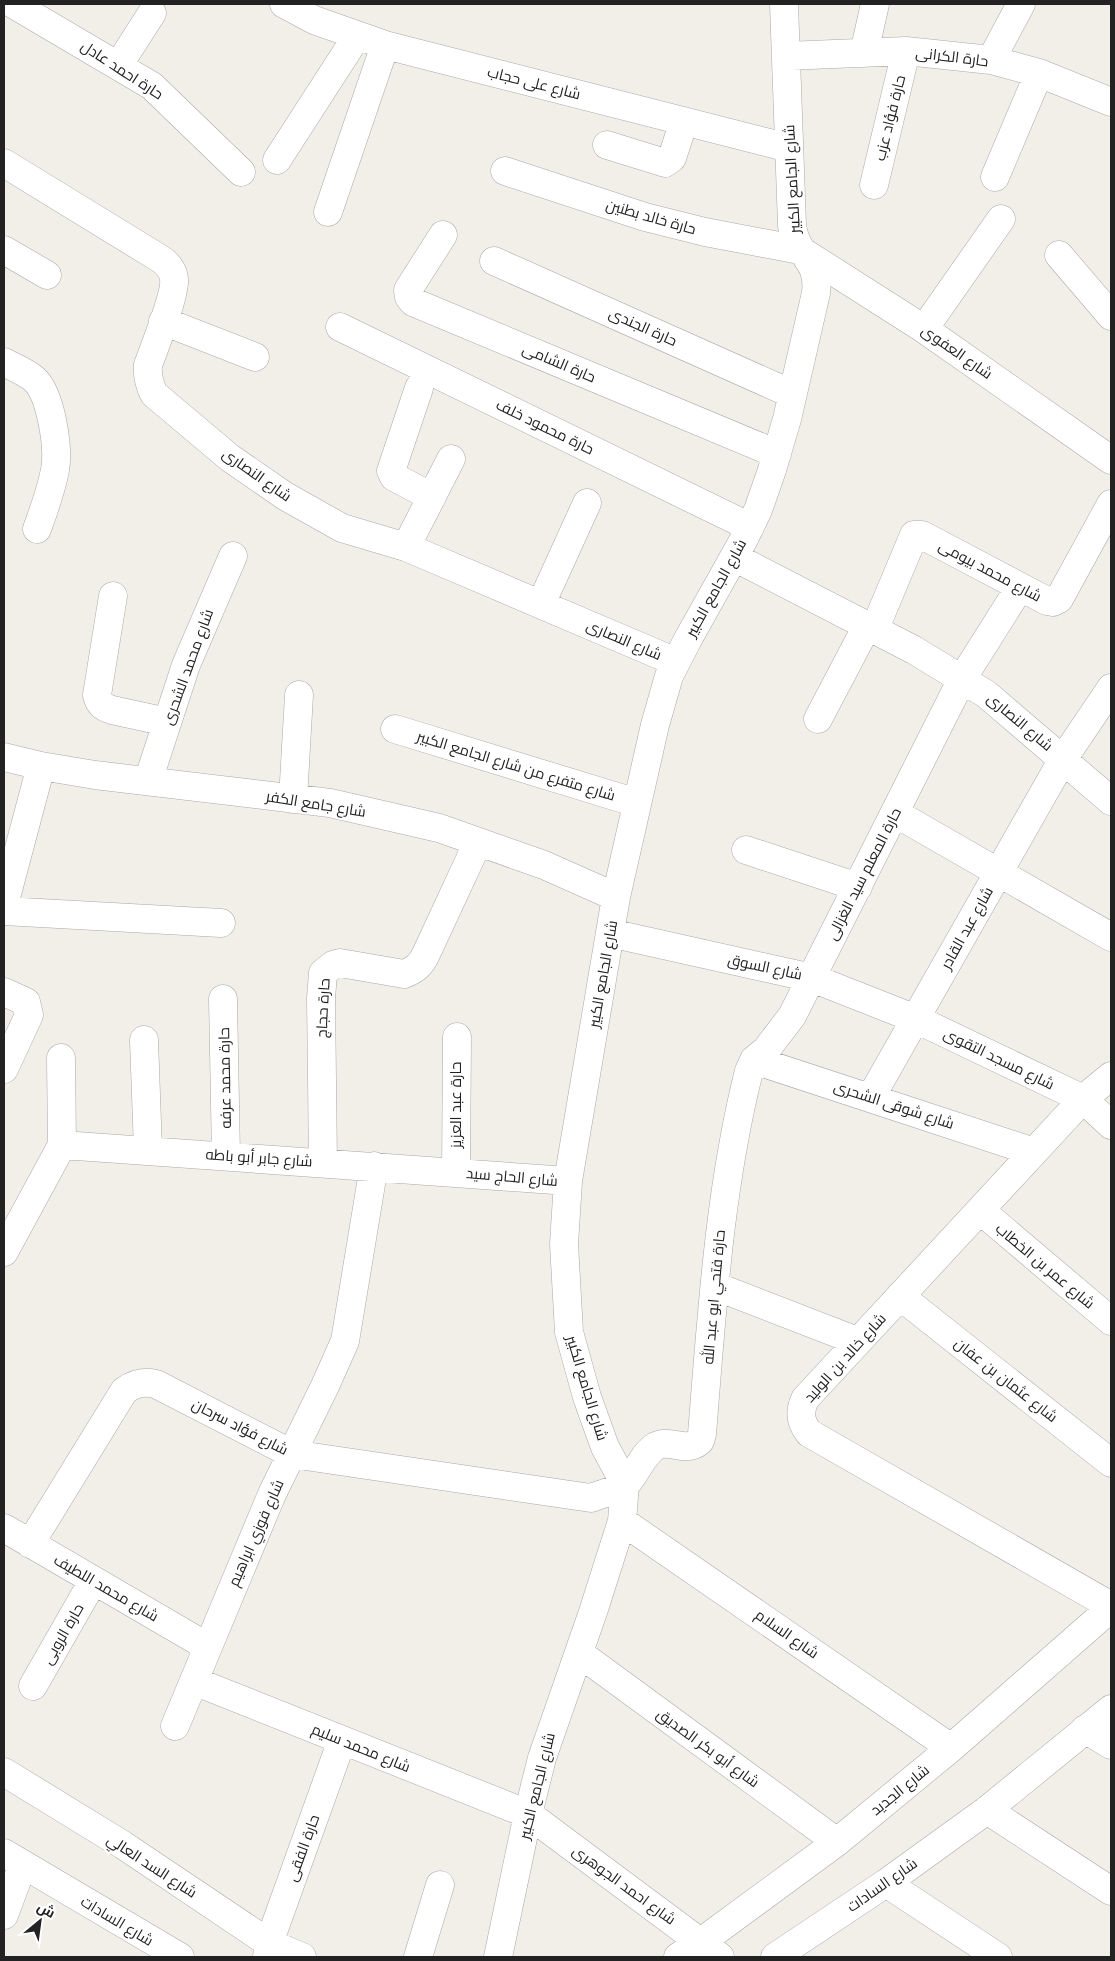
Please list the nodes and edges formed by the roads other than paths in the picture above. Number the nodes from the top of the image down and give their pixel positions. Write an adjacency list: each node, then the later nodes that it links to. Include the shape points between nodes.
1 (13, 4): 13 (street, حارة احمد عادل)
2 (284, 4): 7 (street, شارع على حجاب, via 314,20)
3 (784, 4): 11 (street, شارع الجامع الكبير)
4 (875, 4): 10 (street)
5 (1021, 4): 12 (street)
6 (152, 13): 13 (street)
7 (357, 36): 8 (street, شارع على حجاب); 19 (street)
8 (386, 45): 16 (street, شارع على حجاب); 25 (street)
9 (906, 51): 10 (street, حارة الكرانى); 12 (street, حارة الكرانى); 24 (street, حارة فؤاد عزب)
10 (864, 53): 11 (street, حارة الكرانى)
11 (786, 56): 18 (street, شارع الجامع الكبير)
12 (991, 60): 14 (street, حارة الكرانى)
13 (118, 66): 22 (street, حارة احمد عادل, via 152,86)
14 (1039, 73): 15 (street, حارة الكرانى); 23 (street)
15 (1111, 102)
16 (684, 121): 17 (street, via 672,158 665,163); 18 (street, شارع على حجاب)
17 (607, 145)
18 (789, 148): 29 (street, شارع الجامع الكبير, via 792,225)
19 (276, 160)
20 (4, 163): 34 (street, شارع النصارى, via 166,262 171,269 174,286)
21 (505, 171): 29 (street, حارة خالد بطنين, via 645,217)
22 (241, 172)
23 (995, 177)
24 (874, 184)
25 (328, 212)
26 (1001, 219): 36 (street)
27 (443, 235): 41 (street, حارة الشامى, via 408,290 413,302)
28 (4, 250): 32 (street)
29 (800, 250): 36 (street, شارع العفوى); 40 (street, شارع الجامع الكبير, via 815,268 817,280)
30 (1059, 255): 33 (street)
31 (494, 261): 40 (street, حارة الجندى)
32 (46, 275)
33 (1111, 316)
34 (163, 321): 37 (street); 49 (street, شارع النصارى, via 148,365 149,385 154,394 230,458 284,496 342,528)
35 (340, 327): 47 (street, حارة محمود خلف)
36 (924, 329): 43 (street, شارع العفوى)
37 (255, 357)
38 (4, 362): 48 (street, via 34,379 46,396 53,425 55,468)
39 (419, 388): 44 (street, via 391,471 394,477)
40 (792, 394): 41 (street, شارع الجامع الكبير)
41 (777, 454): 47 (street, شارع الجامع الكبير)
42 (451, 459): 44 (street)
43 (1111, 460)
44 (432, 497): 49 (street)
45 (587, 503): 54 (street)
46 (1111, 504): 52 (street, شارع محمد بيومى, via 1059,599 1050,602)
47 (750, 527): 51 (street, شارع الجامع الكبير)
48 (37, 529)
49 (406, 547): 54 (street, شارع النصارى)
50 (232, 556): 61 (street, شارع محمد الشحرى, via 186,665)
51 (734, 557): 55 (street, شارع النصارى); 56 (street, شارع الجامع الكبير)
52 (1020, 587): 55 (street, شارع محمد بيومى, via 922,535 914,535); 57 (street, حارة المعلم سيد الغزالى)
53 (113, 596): 61 (street, via 98,702 104,708)
54 (541, 604): 56 (street, شارع النصارى)
55 (871, 626): 57 (street, شارع النصارى); 60 (street)
56 (676, 662): 69 (street, شارع الجامع الكبير, via 661,704)
57 (962, 679): 64 (street, شارع النصارى, via 986,694); 70 (street, حارة المعلم سيد الغزالى)
58 (1111, 688): 64 (street, شارع عبد القادر)
59 (299, 696): 67 (street)
60 (818, 719)
61 (167, 722): 66 (street, شارع محمد الشحرى)
62 (395, 730): 69 (street, شارع متفرع من شارع الجامع الكبير)
63 (4, 758): 65 (street, شارع جامع الكفر)
64 (1063, 759): 68 (street, شارع النصارى); 73 (street, شارع عبد القادر)
65 (41, 766): 66 (street, شارع جامع الكفر); 76 (street)
66 (148, 781): 67 (street, شارع جامع الكفر)
67 (293, 799): 71 (street, شارع جامع الكفر, via 430,826)
68 (1111, 801)
69 (637, 803): 75 (street, شارع الجامع الكبير)
70 (895, 813): 73 (street); 74 (street, حارة المعلم سيد الغزالى)
71 (478, 842): 75 (street, شارع جامع الكفر, via 544,865); 98 (street, حارة حجاج, via 426,954 414,970 404,974 340,963 333,964 323,973)
72 (746, 850): 74 (street)
73 (999, 873): 80 (street); 84 (street, شارع عبد القادر)
74 (858, 887): 81 (street, حارة المعلم سيد الغزالى)
75 (616, 897): 79 (street, شارع الجامع الكبير)
76 (4, 905)
77 (4, 911): 78 (street)
78 (221, 923)
79 (610, 933): 81 (street, شارع السوق); 101 (street, شارع الجامع الكبير)
80 (1111, 937)
81 (812, 978): 84 (street, شارع السوق); 88 (street, حارة المعلم سيد الغزالى, via 781,1032)
82 (4, 992): 89 (street, via 26,1002 29,1010)
83 (224, 999): 97 (street, حارة محمد عرفه)
84 (916, 1019): 91 (street, شارع عبد القادر); 92 (street, شارع مسجد التقوى)
85 (457, 1037): 100 (street, حارة عبد العزيز)
86 (144, 1040): 95 (street)
87 (61, 1058): 94 (street)
88 (754, 1060): 91 (street, شارع شوقى الشحرى); 104 (street, حارة فتحي ابو عبد الله, via 749,1071 726,1188)
89 (4, 1068)
90 (1111, 1076): 92 (street)
91 (872, 1097): 96 (street, شارع شوقى الشحرى)
92 (1083, 1099): 93 (street, شارع مسجد التقوى); 96 (street, شارع خالد بن الوليد)
93 (1111, 1125)
94 (62, 1145): 95 (street, شارع جابر أبو باطه); 103 (street)
95 (148, 1150): 97 (street, شارع جابر أبو باطه)
96 (1034, 1152): 102 (street, شارع خالد بن الوليد)
97 (226, 1156): 98 (street, شارع جابر أبو باطه)
98 (323, 1163): 99 (street, شارع جابر أبو باطه)
99 (374, 1166): 100 (street, شارع جابر أبو باطه); 108 (street, شارع فوزي ابراهيم, via 345,1341)
100 (456, 1172): 101 (street, شارع الحاج سيد)
101 (568, 1181): 110 (street, شارع الجامع الكبير, via 564,1244 569,1332 586,1397 605,1447)
102 (980, 1210): 105 (street, شارع خالد بن الوليد); 106 (street, شارع عمر بن الخطاب)
103 (4, 1252)
104 (715, 1286): 107 (street); 110 (street, حارة فتحي ابو عبد الله, via 700,1441 684,1448 665,1443 658,1445)
105 (900, 1296): 107 (street, شارع خالد بن الوليد); 109 (street, شارع عثمان بن عفان)
106 (1111, 1321)
107 (857, 1341): 115 (street, شارع خالد بن الوليد, via 805,1399 801,1417 809,1433)
108 (292, 1454): 110 (street, شارع فؤاد سرحان, via 591,1498); 113 (street, شارع فؤاد سرحان, via 156,1384 140,1383 124,1391); 116 (street, شارع فوزي ابراهيم)
109 (1111, 1463)
110 (625, 1484): 111 (street, شارع الجامع الكبير)
111 (622, 1521): 117 (street, شارع الجامع الكبير); 125 (street, شارع السلام)
112 (4, 1528): 113 (street, شارع محمد اللطيف)
113 (30, 1544): 114 (street, شارع محمد اللطيف)
114 (93, 1581): 116 (street, شارع محمد اللطيف); 119 (street, حارة الروبى)
115 (1111, 1607): 125 (street, شارع الجديد)
116 (208, 1647): 118 (street, شارع فوزي ابراهيم)
117 (578, 1653): 128 (street, شارع الجامع الكبير, via 542,1758); 129 (street, شارع أبو بكر الصديق)
118 (194, 1681): 121 (street, شارع فوزي ابراهيم); 123 (street, شارع محمد سليم)
119 (33, 1686)
120 (1111, 1709): 122 (street, شارع السادات)
121 (175, 1726)
122 (1085, 1730): 124 (street); 127 (street, شارع السادات)
123 (342, 1740): 128 (street, شارع محمد سليم); 135 (street, حارة الفقى)
124 (1111, 1745)
125 (952, 1748): 129 (street, شارع الجديد)
126 (4, 1772): 135 (street, شارع السد العالي, via 123,1846)
127 (987, 1810): 131 (street, شارع السادات); 133 (street)
128 (528, 1814): 136 (street, شارع احمد الجوهرى); 140 (street, شارع الجامع الكبير)
129 (837, 1842): 136 (street, شارع الجديد)
130 (13, 1859): 134 (street); 137 (street, شارع السادات)
131 (886, 1883): 142 (street, شارع السادات); 143 (street)
132 (440, 1885): 139 (street)
133 (1111, 1891)
134 (4, 1915)
135 (268, 1950): 138 (street, شارع السد العالي)
136 (710, 1950): 141 (street, شارع الجديد)
137 (180, 1957)
138 (302, 1957)
139 (418, 1957)
140 (498, 1957)
141 (678, 1957)
142 (775, 1957)
143 (998, 1957)

